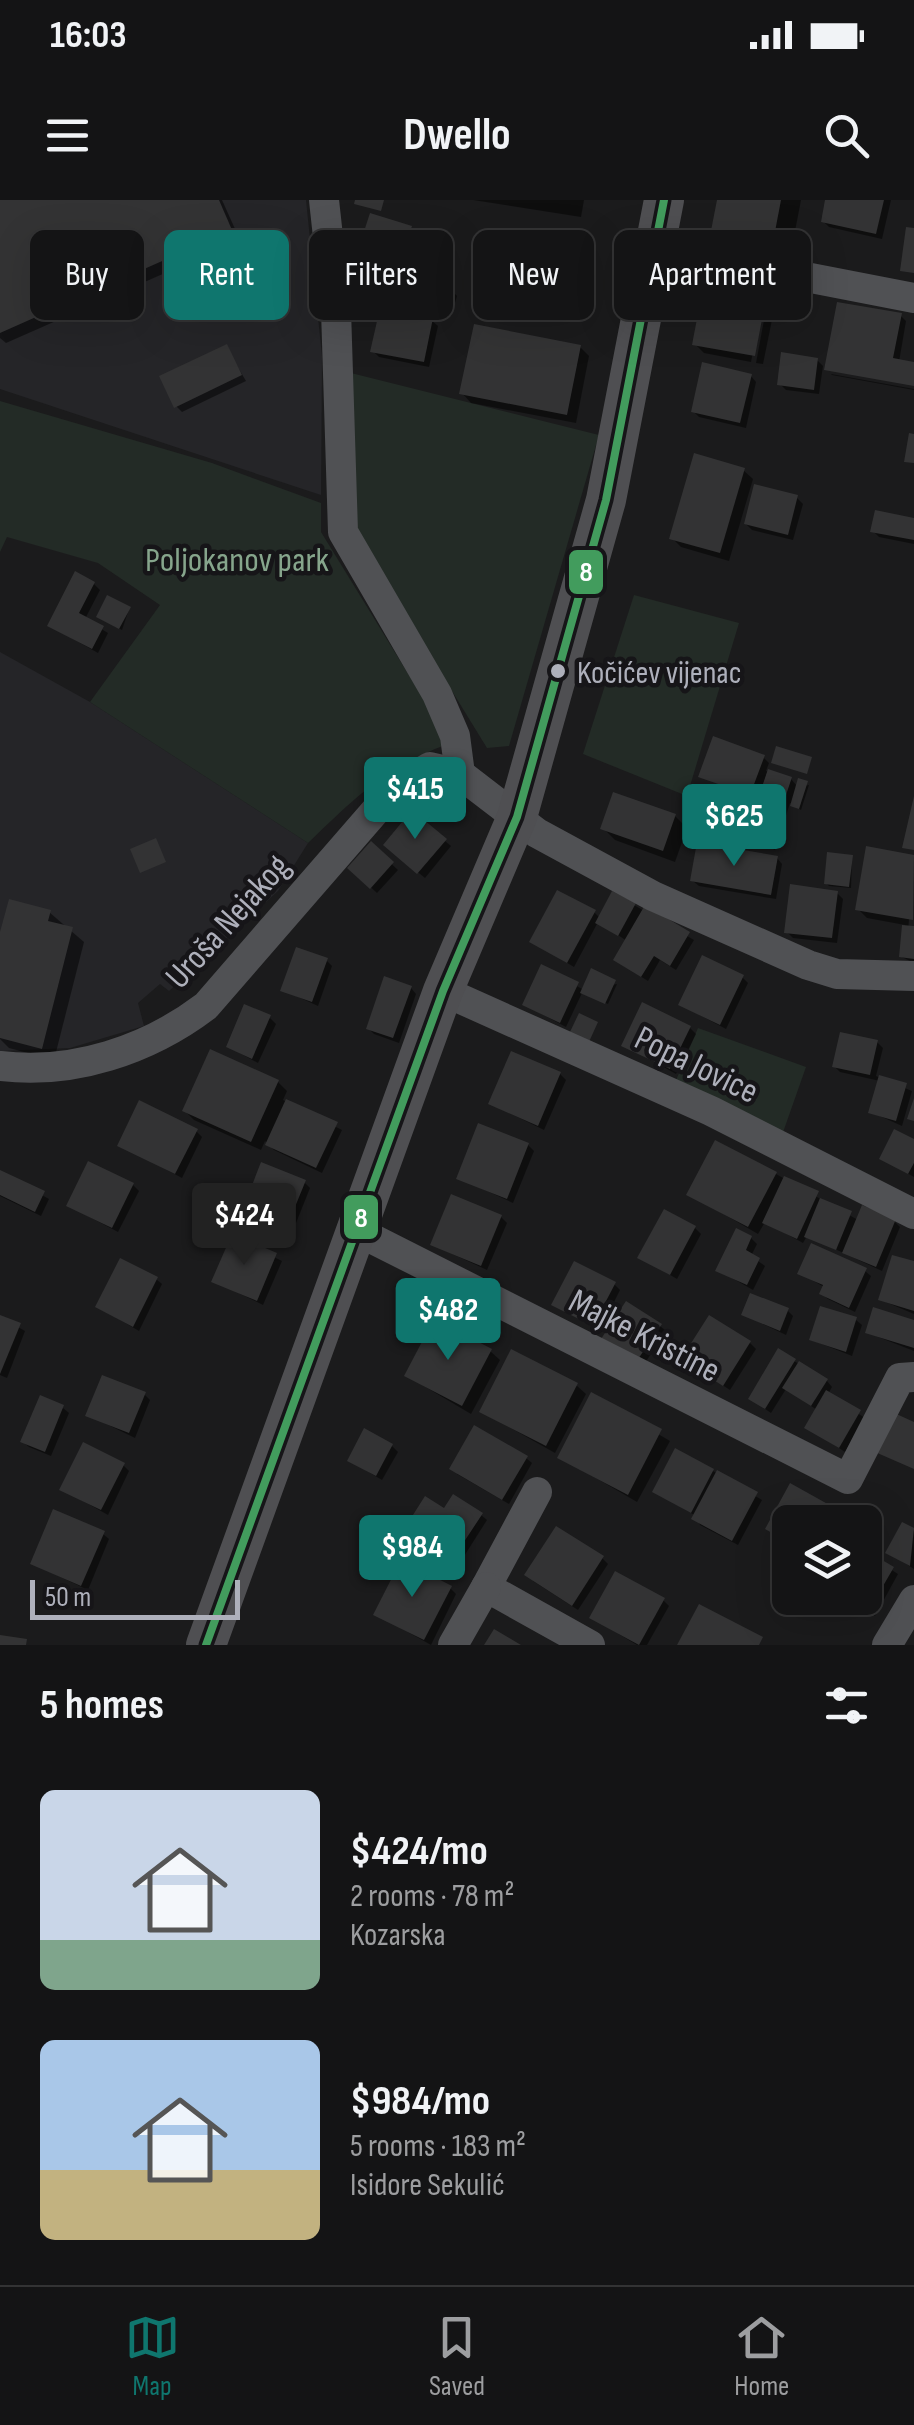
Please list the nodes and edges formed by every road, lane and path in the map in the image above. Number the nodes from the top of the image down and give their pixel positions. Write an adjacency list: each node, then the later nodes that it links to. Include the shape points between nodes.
1 (324, 200): 7 (street, via 336,310 343,532 437,694 455,736)
2 (664, 200): 3 (main road)
3 (659, 230)
4 (811, 278): 5 (street)
5 (914, 298)
6 (642, 320): 8 (main road, via 606,500)
7 (460, 774): 8 (street); 11 (street, Uroša Nejakog, via 430,767 397,786 184,1023 90,1060)
8 (517, 817): 9 (street, via 654,896 808,965 837,974); 10 (main road)
9 (914, 976)
10 (443, 991): 12 (street, Popa Jovice, via 711,1110); 13 (main road)
11 (0, 1066)
12 (914, 1214)
13 (355, 1230): 14 (street, Majke Kristine, via 848,1480 900,1378); 18 (main road)
14 (914, 1377)
15 (537, 1492): 16 (street)
16 (486, 1587): 19 (street); 20 (street)
17 (914, 1600): 21 (street)
18 (206, 1645)
19 (454, 1645)
20 (590, 1645)
21 (887, 1645)

